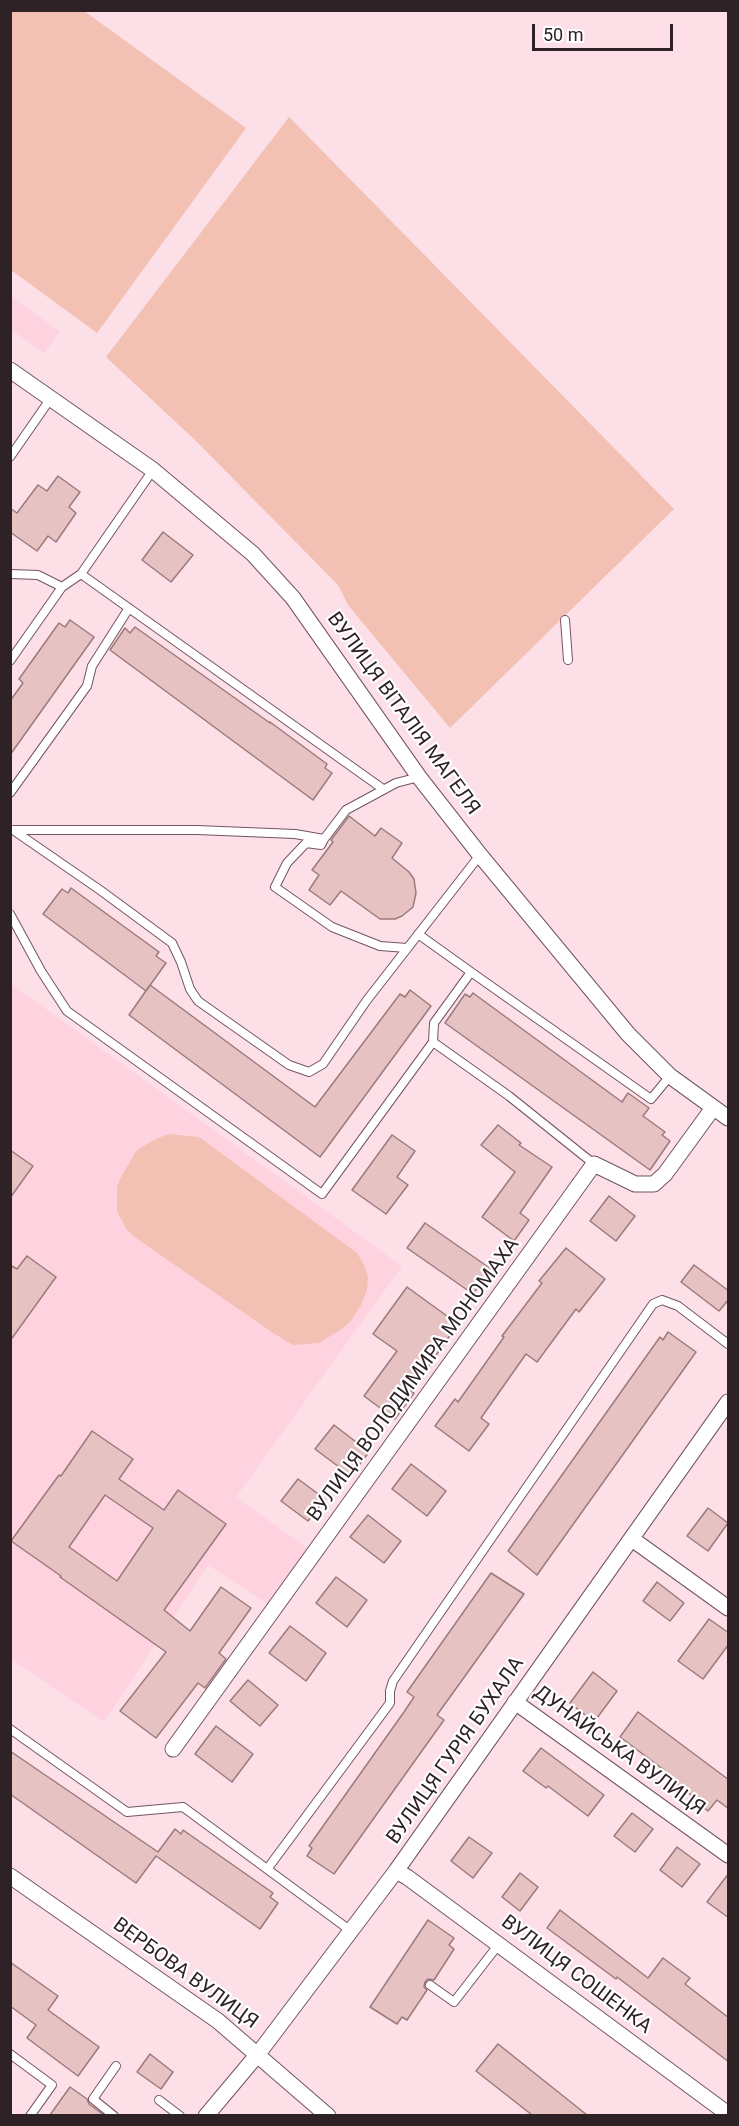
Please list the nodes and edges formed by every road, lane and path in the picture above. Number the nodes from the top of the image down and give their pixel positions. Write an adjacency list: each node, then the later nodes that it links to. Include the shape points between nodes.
1 (10, 370): 2 (street, ВУЛИЦЯ ВІТАЛІЯ МАГЕЛЯ)
2 (51, 398): 3 (lane); 4 (street, ВУЛИЦЯ ВІТАЛІЯ МАГЕЛЯ)
3 (10, 456)
4 (153, 470): 6 (lane); 12 (street, ВУЛИЦЯ ВІТАЛІЯ МАГЕЛЯ, via 253,554 293,598)
5 (10, 574): 7 (lane, via 38,575)
6 (81, 574): 7 (lane); 8 (lane)
7 (62, 587): 11 (lane)
8 (129, 608): 13 (lane); 14 (lane, via 92,666 87,686)
9 (566, 620): 10 (lane)
10 (568, 660)
11 (10, 661)
12 (419, 777): 13 (lane); 17 (street, ВУЛИЦЯ ВІТАЛІЯ МАГЕЛЯ)
13 (383, 789): 16 (lane, via 346,810)
14 (10, 793)
15 (12, 830): 16 (lane, via 197,830); 20 (lane, via 172,943 198,1001 289,1065 309,1072 323,1064)
16 (324, 839): 20 (lane, via 321,845 306,843 287,863 275,887 332,927 380,946)
17 (480, 855): 19 (lane); 23 (street, ВУЛИЦЯ ВІТАЛІЯ МАГЕЛЯ, via 628,1034)
18 (10, 914): 22 (lane, via 67,1011 322,1194)
19 (418, 934): 20 (lane); 21 (lane)
20 (407, 948)
21 (471, 972): 22 (lane, via 434,1023); 23 (lane, via 651,1099)
22 (433, 1042): 26 (lane)
23 (670, 1076): 24 (street, ВУЛИЦЯ ВІТАЛІЯ МАГЕЛЯ)
24 (713, 1108): 25 (street, ВУЛИЦЯ ВІТАЛІЯ МАГЕЛЯ); 26 (street, via 654,1184 634,1184)
25 (729, 1118)
26 (594, 1164): 33 (street, ВУЛИЦЯ ВОЛОДИМИРА МОНОМАХА)
27 (729, 1344): 35 (lane, via 678,1306 662,1300 652,1304 393,1681 390,1703)
28 (729, 1402): 29 (street, ВУЛИЦЯ ГУРІЯ БУХАЛА)
29 (632, 1539): 30 (street); 31 (street, ВУЛИЦЯ ГУРІЯ БУХАЛА)
30 (729, 1608)
31 (515, 1702): 34 (street, ДУНАЙСЬКА ВУЛИЦЯ); 36 (street, ВУЛИЦЯ ГУРІЯ БУХАЛА)
32 (10, 1729): 35 (lane, via 127,1812 183,1807)
33 (173, 1749)
34 (729, 1855)
35 (268, 1868): 38 (lane)
36 (396, 1871): 38 (street, ВУЛИЦЯ ГУРІЯ БУХАЛА); 39 (street, ВУЛИЦЯ СОШЕНКА)
37 (13, 1883): 42 (street, ВЕРБОВА ВУЛИЦЯ, via 218,2021)
38 (351, 1931): 42 (street, ВУЛИЦЯ ГУРІЯ БУХАЛА)
39 (499, 1944): 40 (lane, via 454,2002); 45 (street, ВУЛИЦЯ СОШЕНКА)
40 (430, 1986)
41 (10, 2054): 46 (lane, via 52,2085)
42 (258, 2054): 49 (street, ВУЛИЦЯ ГУРІЯ БУХАЛА); 50 (street, ВЕРБОВА ВУЛИЦЯ)
43 (116, 2066): 47 (lane, via 93,2099)
44 (159, 2100): 48 (lane)
45 (729, 2114)
46 (30, 2115)
47 (114, 2115)
48 (180, 2115)
49 (206, 2115)
50 (328, 2115)

